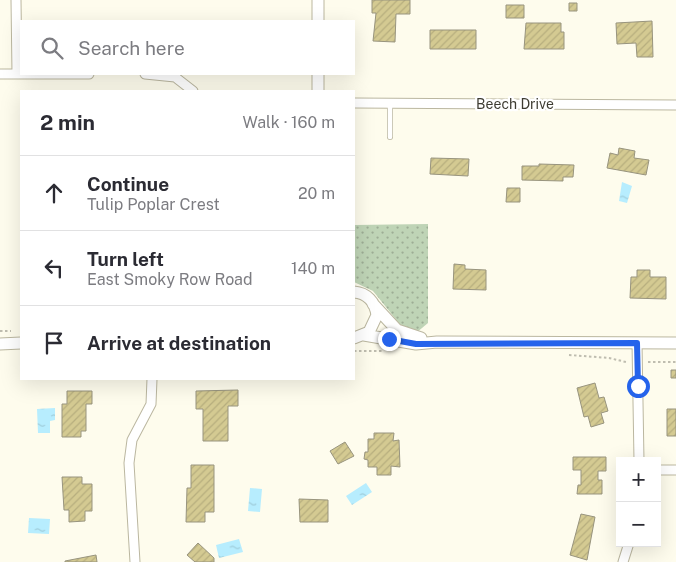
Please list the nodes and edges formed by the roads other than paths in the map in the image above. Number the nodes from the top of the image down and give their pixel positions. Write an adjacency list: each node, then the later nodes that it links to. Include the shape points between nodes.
1 (16, 0): 5 (street)
2 (318, 0): 3 (street)
3 (318, 20)
4 (0, 74): 5 (street)
5 (17, 74)
6 (164, 75): 8 (street)
7 (318, 75): 9 (street)
8 (192, 90)
9 (318, 90)
10 (355, 103): 11 (street, Beech Drive)
11 (390, 103): 12 (street, Beech Drive); 13 (lane)
12 (676, 105)
13 (390, 137)
14 (357, 291): 15 (street)
15 (374, 304): 16 (street, via 376,321 369,332); 17 (street, via 397,330)
16 (359, 337): 17 (street, via 416,344)
17 (437, 342): 18 (street)
18 (637, 343): 19 (street); 23 (street)
19 (676, 343)
20 (0, 344): 21 (street)
21 (20, 344)
22 (152, 380): 27 (street, via 151,404 132,440 129,462)
23 (639, 457)
24 (661, 470): 25 (street)
25 (676, 470)
26 (628, 547): 28 (street)
27 (135, 562)
28 (623, 562)

